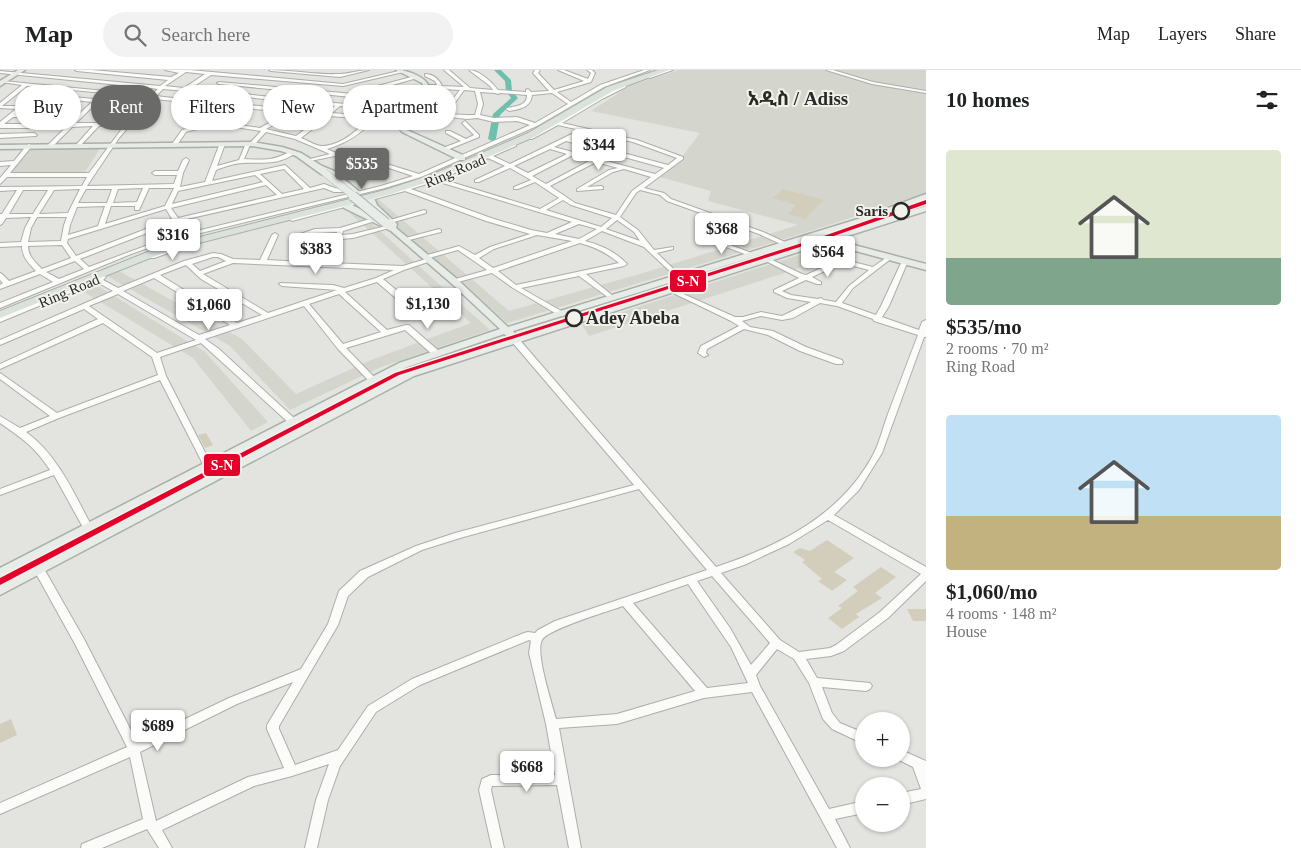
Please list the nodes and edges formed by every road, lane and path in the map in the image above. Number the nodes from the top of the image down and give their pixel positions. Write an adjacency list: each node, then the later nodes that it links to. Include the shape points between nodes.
1 (76, 70): 27 (street, via 108,76)
2 (168, 70): 17 (street)
3 (238, 70): 24 (street)
4 (271, 70): 18 (street)
5 (328, 70): 25 (street)
6 (367, 70): 28 (street)
7 (400, 70): 29 (main road); 41 (street, via 345,85)
8 (445, 70): 26 (street); 60 (street)
9 (471, 70): 65 (street)
10 (560, 70): 34 (street)
11 (589, 70): 34 (street, via 593,74)
12 (646, 70): 70 (street, Ring Road, via 602,86)
13 (657, 70): 258 (highway, Ring Road, via 606,88 540,126 428,176 164,245)
14 (665, 70): 261 (highway, Ring Road, via 610,89 531,135 434,177 388,192 164,249)
15 (671, 70): 84 (street, Ring Road, via 619,88)
16 (828, 70): 64 (street, via 872,83)
17 (186, 71): 22 (street); 31 (street)
18 (286, 71): 25 (street); 32 (street)
19 (535, 71): 33 (street)
20 (0, 72): 21 (street)
21 (19, 72): 30 (street); 35 (main road)
22 (212, 72): 24 (street); 45 (street)
23 (66, 74): 30 (street)
24 (230, 75): 32 (street); 37 (street)
25 (324, 75): 28 (street)
26 (427, 75): 29 (street); 51 (street)
27 (148, 76): 31 (street); 44 (street)
28 (340, 76): 41 (street)
29 (415, 77): 49 (street); 50 (main road)
30 (59, 78): 36 (street); 43 (street)
31 (173, 79): 54 (street)
32 (276, 79): 38 (street); 47 (street)
33 (542, 80): 39 (street); 63 (street)
34 (589, 81): 53 (street)
35 (2, 83): 40 (street)
36 (114, 83): 44 (street)
37 (219, 83): 46 (street); 55 (street)
38 (315, 83): 41 (street); 48 (street)
39 (550, 83)
40 (26, 84): 42 (street); 74 (street)
41 (330, 84)
42 (36, 85)
43 (48, 85)
44 (135, 85)
45 (192, 85)
46 (216, 85)
47 (268, 85)
48 (313, 85)
49 (385, 85)
50 (425, 85)
51 (440, 85)
52 (559, 85): 53 (street)
53 (568, 87): 63 (street)
54 (161, 88): 56 (street)
55 (263, 88)
56 (171, 89)
57 (263, 89): 66 (street)
58 (456, 89): 59 (street)
59 (463, 89): 60 (street); 68 (street)
60 (470, 90): 61 (street)
61 (477, 91): 65 (street); 81 (street, via 481,98)
62 (529, 92): 63 (street); 65 (street); 76 (street, via 528,103)
63 (553, 92): 70 (street)
64 (926, 92)
65 (498, 93)
66 (253, 96): 67 (street)
67 (263, 97)
68 (456, 98)
69 (333, 104): 72 (street)
70 (571, 104): 85 (street, Ring Road)
71 (91, 105): 79 (street)
72 (339, 105): 73 (street); 77 (street)
73 (343, 105)
74 (0, 106): 75 (street)
75 (15, 107)
76 (509, 108)
77 (333, 109)
78 (13, 115): 82 (street)
79 (81, 115)
80 (456, 115): 81 (street)
81 (477, 116): 85 (street, via 492,120 514,119)
82 (3, 121): 86 (street)
83 (465, 123): 104 (street, via 477,136)
84 (560, 124): 98 (street); 123 (street, Ring Road)
85 (535, 125): 125 (street, Ring Road)
86 (0, 126): 87 (street)
87 (15, 126)
88 (40, 130): 101 (street)
89 (66, 130): 111 (street)
90 (92, 130): 112 (street)
91 (123, 130): 113 (street)
92 (187, 130): 106 (street)
93 (263, 130): 108 (street)
94 (268, 130): 102 (street)
95 (306, 130): 102 (street)
96 (361, 130): 116 (street, via 348,140)
97 (403, 130): 118 (main road)
98 (584, 130): 103 (street); 105 (street)
99 (448, 132): 104 (street)
100 (0, 136): 101 (street)
101 (34, 136): 110 (street)
102 (297, 138): 116 (street)
103 (566, 139): 115 (street); 120 (street)
104 (466, 140): 118 (street)
105 (635, 141): 109 (street); 134 (street, via 681,158)
106 (175, 144): 107 (main road); 113 (main road)
107 (222, 144): 108 (main road); 137 (street)
108 (250, 144): 119 (main road); 129 (street)
109 (629, 145)
110 (26, 146): 111 (main road); 114 (main road); 131 (street)
111 (50, 146): 112 (main road)
112 (78, 146): 113 (main road)
113 (109, 146): 142 (street)
114 (0, 147)
115 (549, 147): 122 (street); 133 (street)
116 (325, 149): 121 (street); 124 (street)
117 (623, 149): 120 (street)
118 (445, 150): 125 (main road)
119 (294, 152): 124 (main road); 127 (street)
120 (616, 153): 130 (street); 134 (street)
121 (335, 154): 124 (street); 143 (street, via 370,160)
122 (573, 154): 128 (street); 144 (street)
123 (490, 157): 133 (street); 147 (street, Ring Road)
124 (309, 158): 138 (main road)
125 (462, 158): 143 (street, Ring Road)
126 (186, 160): 140 (street)
127 (278, 160): 129 (street); 135 (street)
128 (595, 160): 130 (street); 155 (street)
129 (241, 161): 137 (street)
130 (603, 162): 136 (street)
131 (15, 163): 132 (street); 146 (street)
132 (0, 164)
133 (510, 166): 144 (street); 149 (street)
134 (668, 167): 145 (street)
135 (285, 168): 141 (street); 164 (street)
136 (623, 168): 145 (street); 169 (street)
137 (212, 169): 150 (street)
138 (322, 170): 167 (main road, bridge); 168 (main road)
139 (155, 173): 140 (street)
140 (180, 173): 158 (street)
141 (256, 173): 150 (street); 151 (street)
142 (92, 175): 146 (street); 157 (street)
143 (419, 176): 168 (street, Ring Road)
144 (527, 176): 148 (street)
145 (655, 176): 161 (street)
146 (3, 178)
147 (437, 180): 165 (street, Ring Road); 184 (street)
148 (535, 180): 155 (street); 159 (street)
149 (477, 181)
150 (208, 184): 152 (street)
151 (268, 184): 170 (street); 171 (street)
152 (200, 185): 158 (street); 171 (street)
153 (116, 186): 154 (street); 157 (street); 175 (street)
154 (147, 186): 158 (street); 176 (street)
155 (546, 186): 169 (street)
156 (52, 188): 157 (street); 163 (street); 186 (street)
157 (84, 188): 177 (street)
158 (176, 188): 180 (street)
159 (516, 188)
160 (601, 188): 169 (street)
161 (639, 188): 190 (street); 212 (street, via 662,194 669,200)
162 (0, 189): 163 (street)
163 (21, 189): 188 (street)
164 (308, 189): 166 (street); 167 (street, via 327,186)
165 (407, 190): 173 (street, Ring Road); 201 (street)
166 (300, 191): 170 (street); 174 (street)
167 (345, 191): 196 (main road, bridge)
168 (357, 193): 174 (street)
169 (567, 193): 184 (street); 190 (street, via 573,204)
170 (279, 195): 178 (street); 182 (street)
171 (211, 196): 180 (street); 181 (street)
172 (926, 196): 212 (main road, via 887,212)
173 (371, 200): 179 (street, Ring Road); 196 (main road)
174 (313, 203): 182 (street)
175 (109, 204): 176 (street); 177 (street); 197 (street)
176 (139, 204): 189 (street)
177 (74, 205): 187 (street)
178 (230, 206): 181 (street); 192 (street)
179 (347, 206): 193 (main road); 242 (street, Ring Road, via 196,243 147,258)
180 (166, 207): 189 (street); 191 (street)
181 (221, 208): 191 (street)
182 (291, 208): 192 (street)
183 (926, 208): 208 (main road)
184 (541, 211): 194 (street)
185 (424, 212): 196 (street)
186 (34, 215): 187 (street); 188 (street); 211 (street)
187 (70, 215): 209 (street)
188 (2, 216): 195 (street)
189 (134, 216): 197 (street)
190 (617, 217): 198 (street); 214 (street, via 636,231)
191 (176, 220): 218 (street)
192 (241, 220): 233 (street, via 166,240)
193 (373, 220): 196 (main road); 199 (street)
194 (578, 222): 198 (street); 204 (street)
195 (0, 223)
196 (389, 225): 206 (street); 207 (main road)
197 (100, 228): 209 (street)
198 (602, 229): 210 (street); 214 (street)
199 (340, 230): 205 (street, via 315,231); 206 (street)
200 (439, 231): 207 (street)
201 (535, 234): 204 (street); 222 (street, via 492,248)
202 (699, 234): 217 (street)
203 (276, 235): 228 (street)
204 (546, 235): 210 (street)
205 (299, 236)
206 (338, 237): 229 (street)
207 (406, 239): 221 (main road)
208 (831, 239): 220 (main road); 224 (main road); 230 (main road)
209 (64, 240): 211 (street); 218 (street)
210 (580, 240): 235 (street); 237 (street, via 606,249 624,264)
211 (24, 243): 213 (street); 234 (street, via 27,256)
212 (785, 244): 217 (main road)
213 (0, 245)
214 (648, 247): 216 (street)
215 (671, 248): 216 (street)
216 (654, 252): 223 (street)
217 (752, 255): 241 (main road)
218 (74, 257): 233 (street); 234 (street)
219 (668, 257): 223 (street)
220 (890, 257): 226 (main road); 232 (street)
221 (427, 258): 222 (street, via 459,248); 231 (street); 244 (main road)
222 (475, 258): 235 (street)
223 (659, 258): 241 (street)
224 (766, 259): 240 (street); 250 (main road)
225 (232, 261): 227 (street, via 217,254); 228 (street); 236 (street)
226 (905, 261): 230 (main road); 264 (street)
227 (186, 262): 236 (street); 238 (street)
228 (263, 262): 229 (street)
229 (326, 264): 231 (street)
230 (926, 265)
231 (404, 268): 243 (street)
232 (875, 269): 240 (street, via 841,261); 256 (street, via 851,287)
233 (88, 270): 245 (street)
234 (39, 271): 245 (street); 248 (street)
235 (492, 271): 244 (street); 249 (street)
236 (198, 274): 262 (street)
237 (580, 274): 249 (street); 253 (street)
238 (155, 275): 251 (street); 268 (street)
239 (0, 276): 248 (street)
240 (803, 277): 246 (street); 254 (street, via 776,291 788,297)
241 (680, 278): 253 (main road)
242 (97, 279): 251 (street); 265 (street, Ring Road)
243 (378, 279): 252 (street); 257 (street)
244 (454, 281): 270 (main road)
245 (58, 282): 258 (street)
246 (819, 283)
247 (282, 284): 252 (street, via 333,287)
248 (4, 285)
249 (516, 288): 260 (street)
250 (670, 290): 263 (street); 275 (main road)
251 (119, 291): 259 (street); 274 (street)
252 (342, 291): 255 (street); 271 (street)
253 (611, 297): 260 (main road)
254 (821, 300): 256 (street); 263 (street, via 782,318 760,314)
255 (305, 303): 262 (street); 278 (street)
256 (838, 304): 264 (street)
257 (408, 305)
258 (1, 306)
259 (84, 306): 266 (street); 276 (street)
260 (560, 314): 270 (main road)
261 (0, 315)
262 (267, 315): 268 (street)
263 (734, 319): 269 (street)
264 (878, 319): 273 (street)
265 (0, 320)
266 (103, 320): 281 (street); 283 (street)
267 (926, 322): 273 (street)
268 (236, 326): 274 (street)
269 (743, 327): 280 (street, via 704,348); 282 (street, via 770,333)
270 (507, 330): 272 (main road); 275 (main road)
271 (385, 332): 278 (street); 279 (street, via 408,327)
272 (491, 335): 277 (main road); 279 (main road)
273 (924, 335): 296 (street, via 878,453 856,488)
274 (200, 339): 281 (street); 290 (street)
275 (515, 340): 277 (main road); 294 (street)
276 (0, 343)
277 (501, 345): 298 (main road, via 405,377)
278 (341, 347): 286 (street)
279 (437, 354): 286 (main road)
280 (704, 355)
281 (156, 356): 285 (street)
282 (839, 362)
283 (0, 367)
284 (0, 375): 287 (street)
285 (162, 376): 288 (street); 292 (street)
286 (373, 380): 290 (main road)
287 (4, 382): 288 (street)
288 (56, 416): 291 (street)
289 (0, 419): 291 (street)
290 (292, 421): 292 (main road)
291 (19, 432): 293 (street, via 27,436)
292 (208, 466): 297 (main road)
293 (55, 471): 295 (street); 297 (street)
294 (640, 486): 299 (street); 308 (street, via 458,535 419,548 364,574 343,594 333,625)
295 (0, 492)
296 (828, 516): 299 (street, via 786,542); 301 (street)
297 (88, 529): 300 (main road)
298 (39, 570): 303 (main road); 316 (street, via 84,649)
299 (714, 573): 302 (street); 306 (street)
300 (0, 574)
301 (926, 574): 307 (street, via 884,615 840,648)
302 (690, 580): 304 (street); 309 (street, via 738,648)
303 (0, 590)
304 (625, 601): 305 (street, via 554,627); 313 (street)
305 (537, 638): 314 (street, via 534,652); 317 (street, via 528,636 395,693 372,709)
306 (776, 644): 307 (street); 309 (street)
307 (798, 656): 310 (street)
308 (305, 672): 316 (street, via 233,701); 320 (street, via 273,725)
309 (751, 673): 311 (street)
310 (814, 682): 312 (street); 315 (street, via 827,716)
311 (755, 686): 313 (street); 327 (street)
312 (866, 686)
313 (704, 693): 314 (street, via 617,719)
314 (552, 724): 321 (street)
315 (855, 735)
316 (134, 749): 326 (street); 328 (street)
317 (342, 753): 320 (street); 331 (street, via 322,800)
318 (910, 759): 319 (street)
319 (922, 765): 322 (street)
320 (292, 771): 328 (street, via 252,781)
321 (562, 780): 332 (street, via 491,780 486,783); 333 (street)
322 (926, 786)
323 (926, 793): 324 (street)
324 (910, 797)
325 (855, 809): 327 (street)
326 (0, 811)
327 (826, 815): 334 (street)
328 (152, 825): 329 (street); 330 (street)
329 (87, 848)
330 (166, 848)
331 (311, 848)
332 (498, 848)
333 (575, 848)
334 (844, 848)

